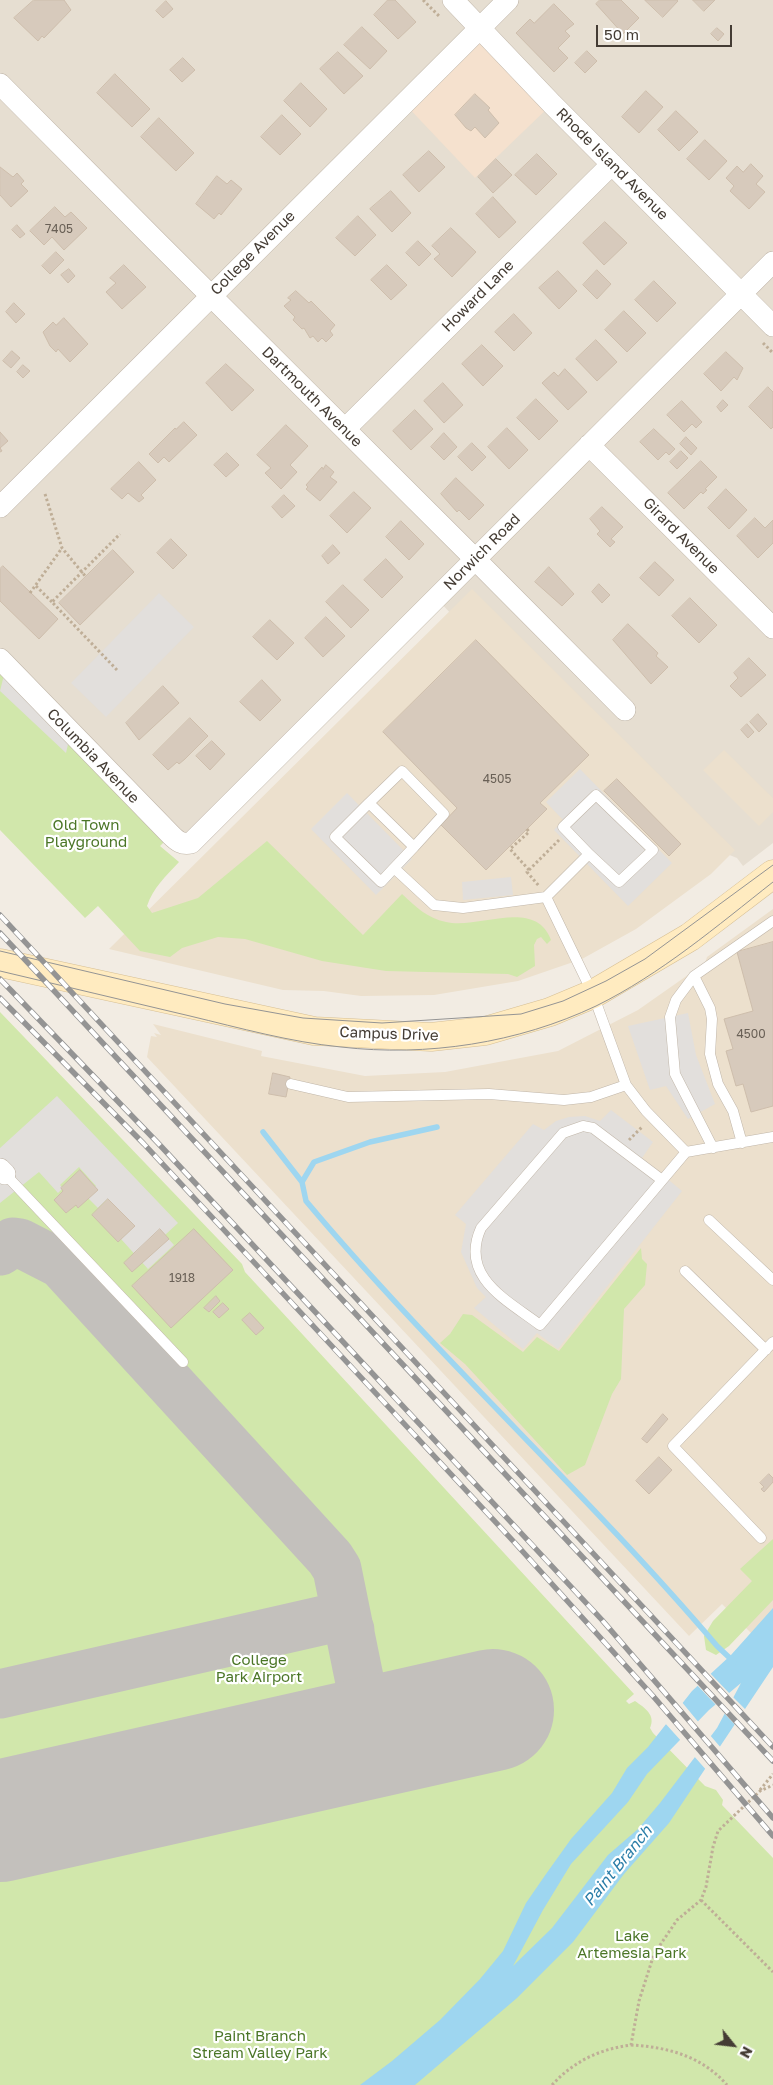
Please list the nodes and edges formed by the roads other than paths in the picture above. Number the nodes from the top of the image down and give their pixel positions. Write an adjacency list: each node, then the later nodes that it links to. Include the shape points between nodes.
1 (453, 0): 3 (street, Rhode Island Avenue)
2 (508, 0): 3 (street, College Avenue)
3 (480, 28): 5 (street, Rhode Island Avenue); 8 (street, College Avenue)
4 (0, 84): 8 (street, Dartmouth Avenue)
5 (612, 164): 7 (street, Rhode Island Avenue); 10 (street, Howard Lane)
6 (773, 262): 7 (street, Norwich Road)
7 (740, 294): 9 (street, Rhode Island Avenue); 11 (street, Norwich Road)
8 (210, 296): 10 (street, Dartmouth Avenue); 12 (street, College Avenue)
9 (773, 326)
10 (345, 430): 13 (street, Dartmouth Avenue)
11 (589, 445): 13 (street, Norwich Road); 14 (street, Girard Avenue)
12 (0, 507)
13 (476, 558): 16 (street, Dartmouth Avenue); 18 (street, Norwich Road)
14 (773, 628)
15 (0, 659): 18 (street, Columbia Avenue, via 171,835 185,844)
16 (625, 710)
17 (369, 803): 19 (lane); 19 (lane, via 402,771 444,814); 21 (lane, via 335,837 381,882)
18 (191, 843)
19 (414, 847): 21 (lane)
20 (589, 854): 20 (lane, via 619,882 653,850 596,795 563,827); 23 (lane)
21 (394, 868): 23 (lane, via 434,905 463,908)
22 (773, 874): 27 (main road, Campus Drive, via 690,937)
23 (546, 897): 27 (lane)
24 (773, 921): 26 (lane)
25 (0, 962): 27 (main road, Campus Drive, via 314,1031 431,1038 485,1030 550,1012)
26 (694, 976): 31 (lane, via 710,1008 710,1054 718,1084 733,1111); 32 (lane, via 676,1000 670,1017 676,1074)
27 (593, 994): 29 (lane)
28 (291, 1084): 29 (lane, via 348,1097 489,1094 564,1100 590,1097)
29 (626, 1086): 33 (lane)
30 (773, 1137): 31 (lane)
31 (742, 1143): 32 (lane)
32 (713, 1148): 33 (lane)
33 (686, 1152): 35 (lane)
34 (2, 1171): 40 (lane)
35 (662, 1180): 35 (lane, via 540,1324 493,1290 482,1277 475,1252 481,1228 563,1133 583,1126 593,1128)
36 (709, 1220): 38 (lane)
37 (685, 1271): 39 (lane)
38 (773, 1280)
39 (770, 1346): 41 (lane, via 673,1446)
40 (183, 1362)
41 (761, 1538)

